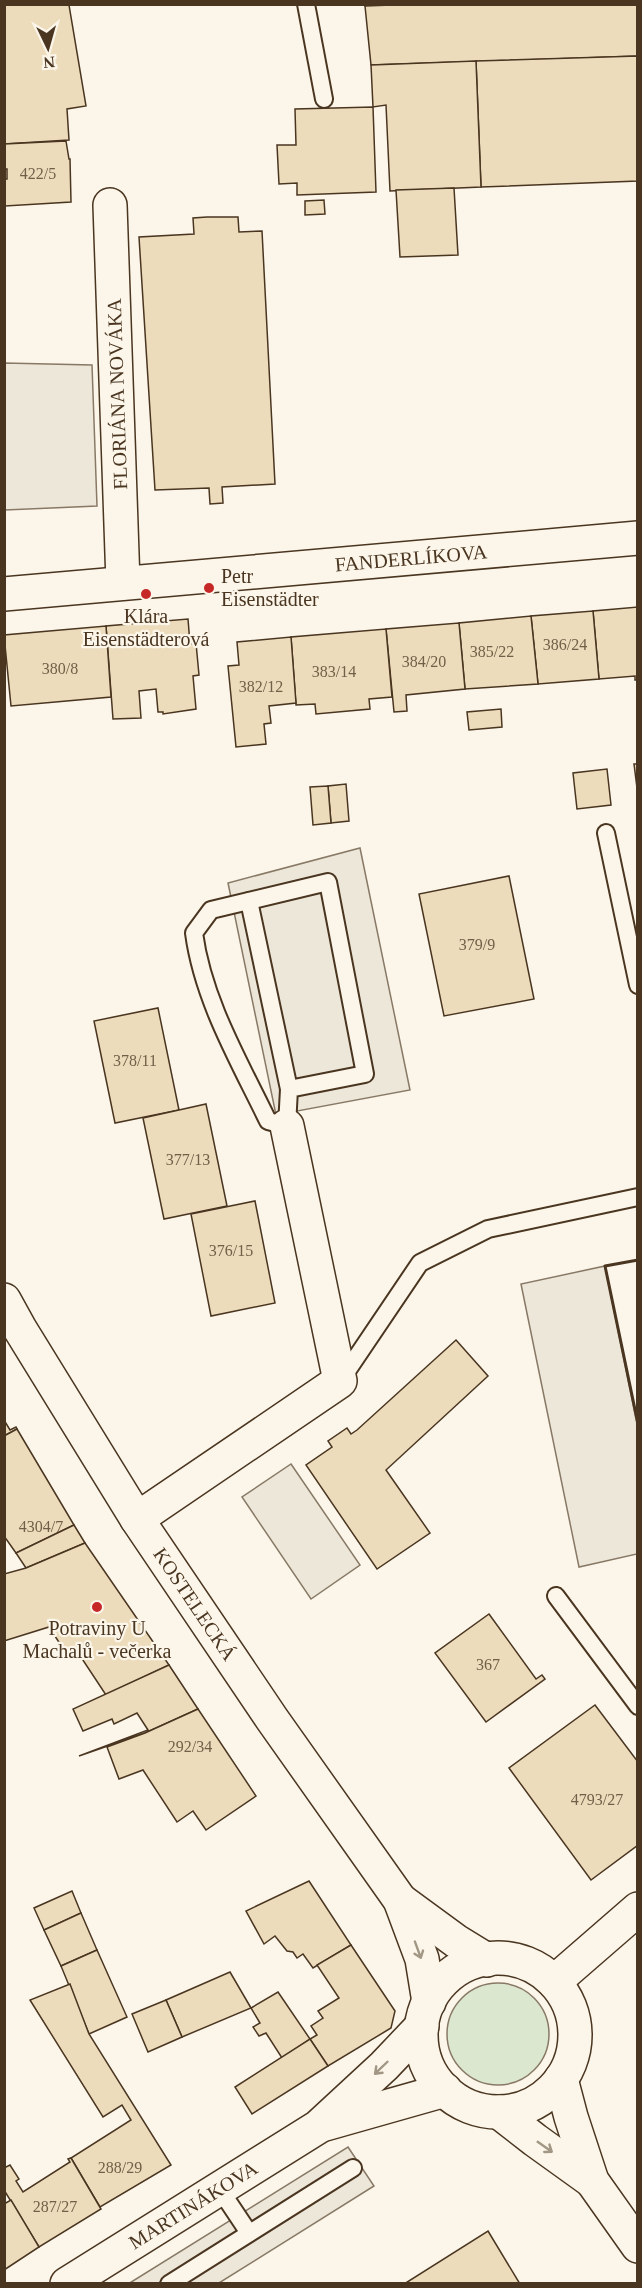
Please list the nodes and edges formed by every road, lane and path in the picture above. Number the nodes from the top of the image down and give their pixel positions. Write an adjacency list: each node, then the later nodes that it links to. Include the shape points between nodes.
1 (306, 4): 2 (lane)
2 (324, 99)
3 (110, 205): 5 (street, FLORIÁNA NOVÁKA)
4 (638, 538): 5 (street, FANDERLÍKOVA)
5 (123, 583): 6 (street, FANDERLÍKOVA)
6 (4, 594)
7 (606, 833): 9 (lane)
8 (249, 901): 10 (lane); 10 (lane, via 328,882 365,1074); 11 (lane, via 211,910 194,933 198,962 220,1022 268,1121)
9 (638, 985)
10 (289, 1089): 11 (lane)
11 (286, 1126): 14 (street)
12 (638, 1197): 14 (lane, via 488,1229 420,1263)
13 (4, 1300): 15 (street, KOSTELECKÁ)
14 (340, 1381): 15 (street)
15 (137, 1519): 18 (street, KOSTELECKÁ)
16 (556, 1596): 17 (lane)
17 (638, 1706)
18 (400, 1900): 20 (street, KOSTELECKÁ); 22 (street, KOSTELECKÁ, one-way to 22, via 422,1959)
19 (638, 1909): 21 (street)
20 (487, 1960): 21 (street, via 505,1959 532,1966); 22 (street, via 453,1973 435,1991)
21 (554, 1982): 23 (street, via 568,2004 575,2030 572,2055)
22 (425, 2014): 24 (street, via 422,2046 428,2066); 26 (street, MARTINÁKOVA, one-way to 26, via 384,2066)
23 (561, 2079): 25 (street, via 534,2103); 28 (street)
24 (445, 2090): 25 (street, via 469,2106); 26 (street, MARTINÁKOVA)
25 (499, 2112): 28 (street, one-way to 28)
26 (318, 2127): 29 (street, MARTINÁKOVA)
27 (353, 2168): 30 (lane)
28 (592, 2181): 31 (street)
29 (219, 2188): 30 (lane); 32 (street, MARTINÁKOVA)
30 (249, 2233): 33 (lane)
31 (638, 2246)
32 (67, 2283)
33 (169, 2283)

